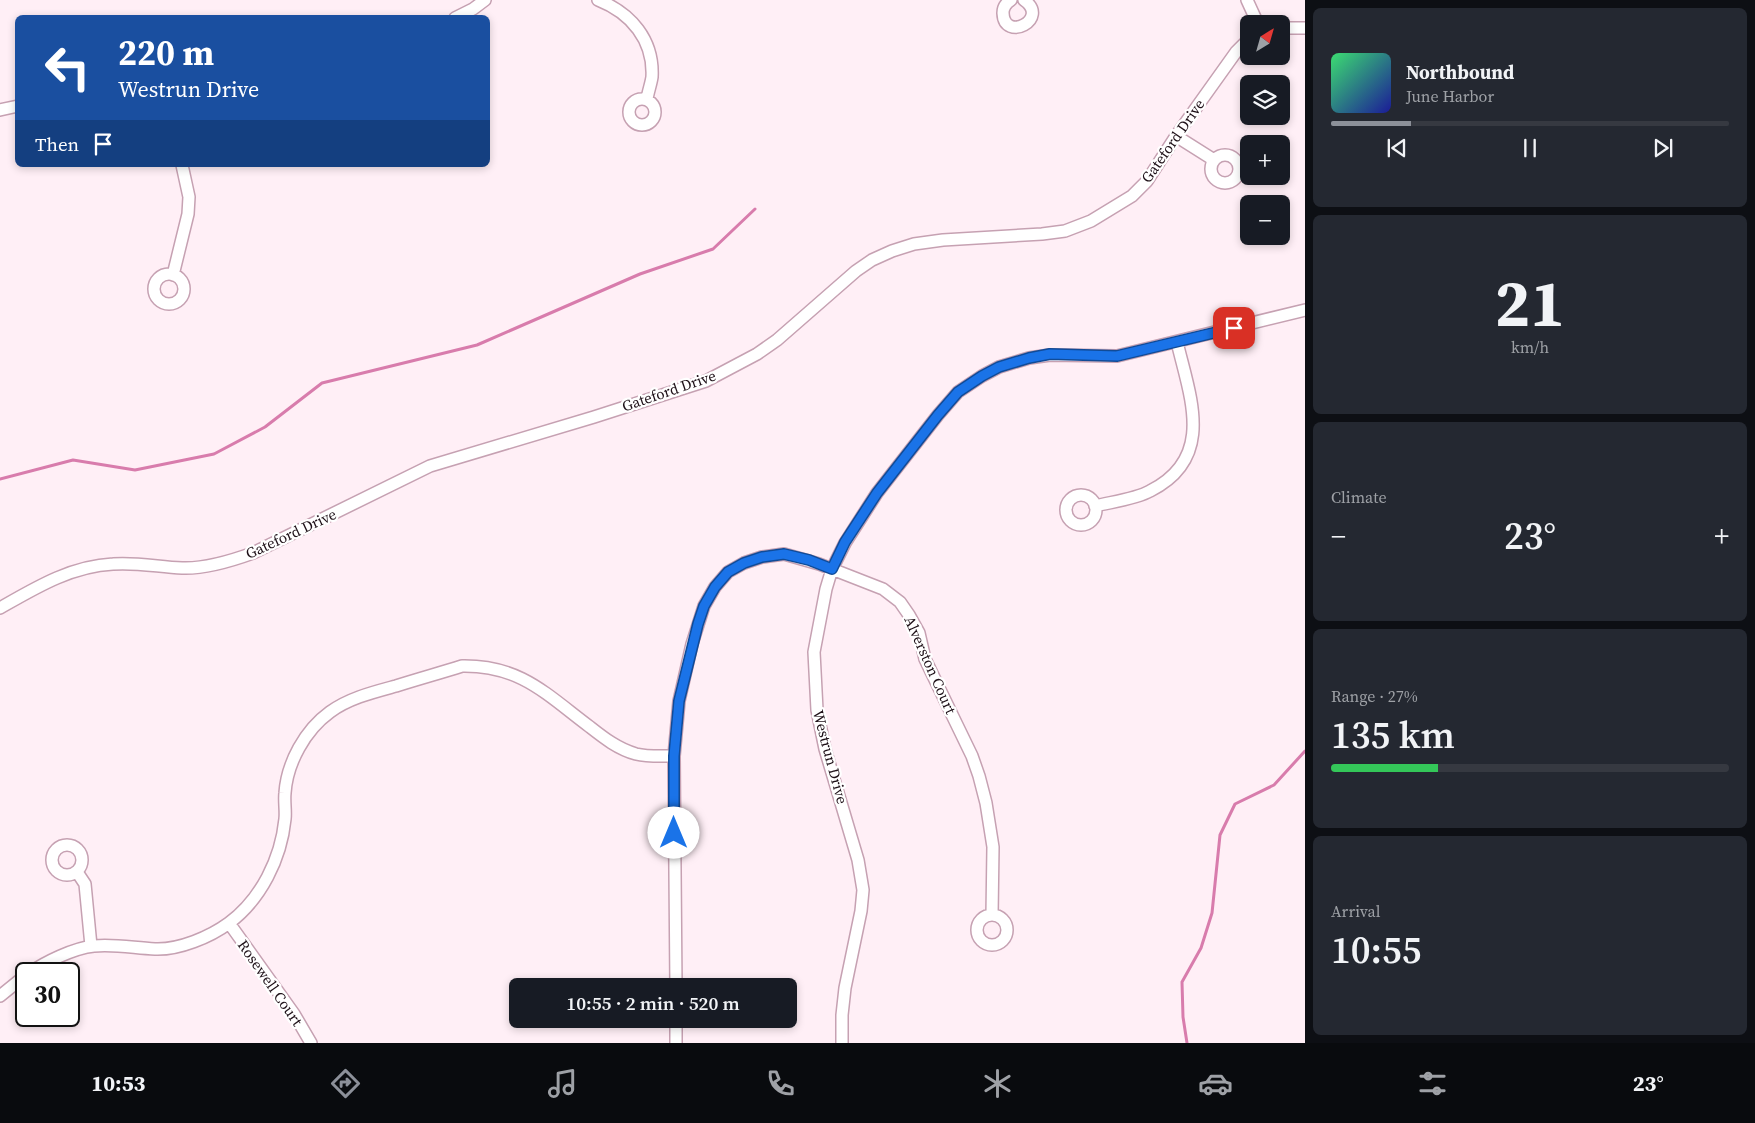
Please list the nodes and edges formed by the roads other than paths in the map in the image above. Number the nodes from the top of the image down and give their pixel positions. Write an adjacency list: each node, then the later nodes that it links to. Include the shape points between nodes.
1 (485, 0): 6 (street)
2 (598, 0): 11 (street, via 620,11 642,34 652,67)
3 (1011, 0): 4 (street, via 1004,6 1003,15 1008,24 1016,28 1031,18)
4 (1026, 0)
5 (1247, 0): 7 (street)
6 (461, 15)
7 (1254, 15)
8 (1290, 28): 9 (street)
9 (1305, 28)
10 (1240, 48): 14 (street, Gateford Drive)
11 (646, 99)
12 (15, 107): 13 (street)
13 (0, 110)
14 (1176, 136): 15 (street); 22 (street, Gateford Drive, via 1147,181 1132,196 1091,221 1065,231 944,240 892,251 856,271 778,340 706,381 430,466 237,559 184,568 112,564 90,567 47,582)
15 (1214, 160)
16 (182, 167): 17 (street, via 189,197 188,214)
17 (173, 275)
18 (1305, 310): 19 (street, Westrun Drive)
19 (1176, 342): 20 (street, via 1194,418 1194,434 1183,463 1174,476 1149,492); 21 (street, Westrun Drive, via 1117,356 1050,354 999,367 982,376 958,392 883,486 845,542)
20 (1095, 506)
21 (832, 569): 23 (street, Alverston Court, via 784,554 762,557 728,572 715,587 704,606 692,644 679,701); 25 (street, Alverston Court, via 883,589 900,602 918,633 925,659 972,756 986,803 993,847); 35 (street, Westrun Drive, via 814,652 817,710 825,749 858,860 863,890 845,988)
22 (0, 608)
23 (674, 756): 26 (street, via 634,754 612,744 529,681 505,671 462,666 359,697 330,712 304,740 294,758 285,792 286,818 276,860 258,893); 29 (street, Alverston Court)
24 (76, 872): 27 (street, via 85,884)
25 (992, 915)
26 (229, 923): 27 (street, via 190,943 164,948); 33 (street, Rosewell Court)
27 (91, 946): 28 (street)
28 (49, 962)
29 (676, 978)
30 (15, 984): 31 (street)
31 (0, 996)
32 (676, 1028): 34 (street)
33 (311, 1043)
34 (676, 1043)
35 (842, 1043)

